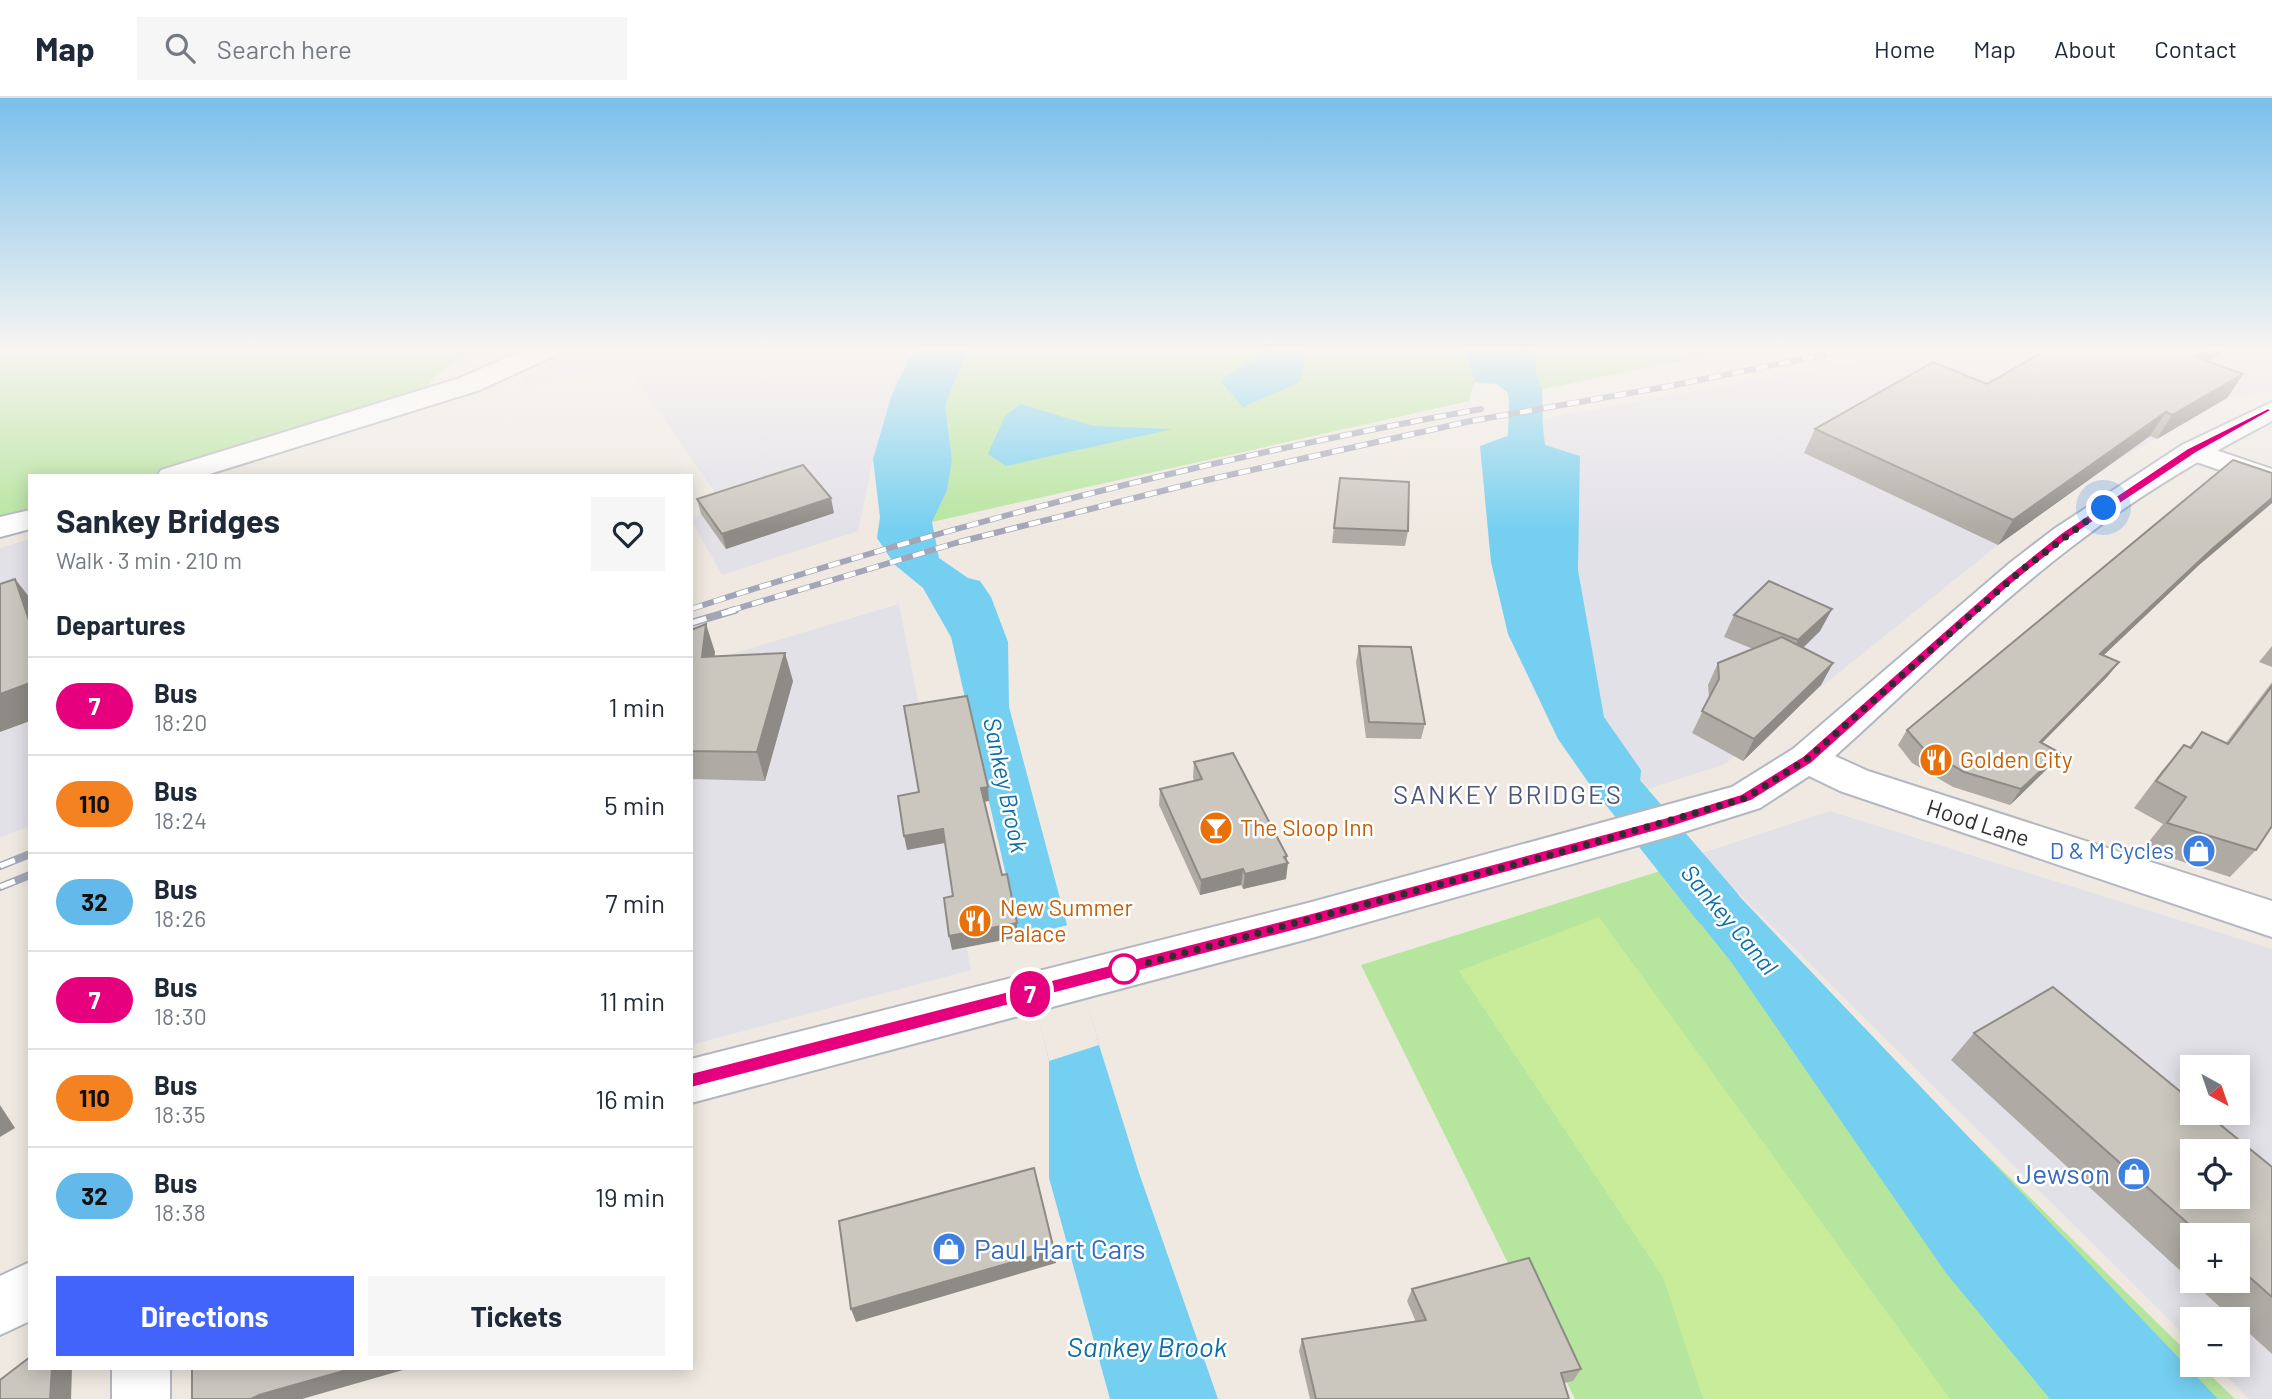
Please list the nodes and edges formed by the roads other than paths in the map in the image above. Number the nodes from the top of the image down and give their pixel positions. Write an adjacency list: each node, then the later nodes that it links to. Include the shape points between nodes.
1 (387, 410): 4 (street)
2 (2272, 410): 3 (street)
3 (2192, 451): 5 (street); 8 (street, via 2023,569)
4 (178, 474)
5 (2272, 479)
6 (28, 520): 7 (street)
7 (0, 527)
8 (1807, 759): 9 (street, Hood Lane, via 1854,781); 10 (street, via 1746,798 1671,821 1082,981)
9 (2272, 919)
10 (693, 1080)
11 (28, 1290): 12 (street)
12 (0, 1307)
13 (141, 1370): 14 (street)
14 (141, 1399)

